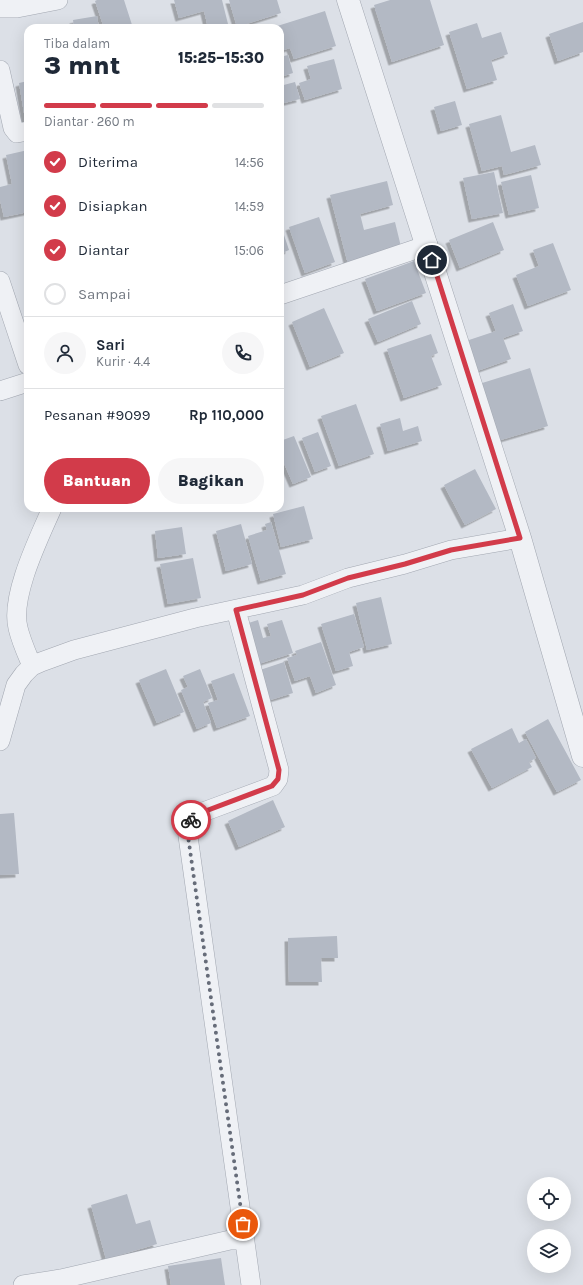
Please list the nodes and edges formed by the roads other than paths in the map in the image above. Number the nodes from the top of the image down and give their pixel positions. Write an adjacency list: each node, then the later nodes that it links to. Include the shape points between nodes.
1 (58, 0): 3 (street, via 17,8)
2 (348, 0): 6 (street)
3 (0, 8)
4 (0, 70): 5 (street)
5 (14, 130)
6 (428, 245): 8 (street); 13 (street)
7 (0, 281): 9 (street)
8 (284, 294)
9 (24, 353)
10 (24, 383): 11 (street)
11 (0, 392)
12 (50, 512): 15 (street, via 28,564 17,610 18,628)
13 (520, 538): 14 (street, via 451,550 348,578 303,595); 17 (street)
14 (236, 610): 15 (street, via 195,618 74,650); 18 (street, via 279,770 278,779 272,786 195,815 187,829)
15 (32, 666): 16 (street, via 16,685)
16 (2, 731)
17 (583, 756)
18 (245, 1240): 19 (street, via 230,1240 61,1279); 20 (street)
19 (23, 1285)
20 (251, 1285)

